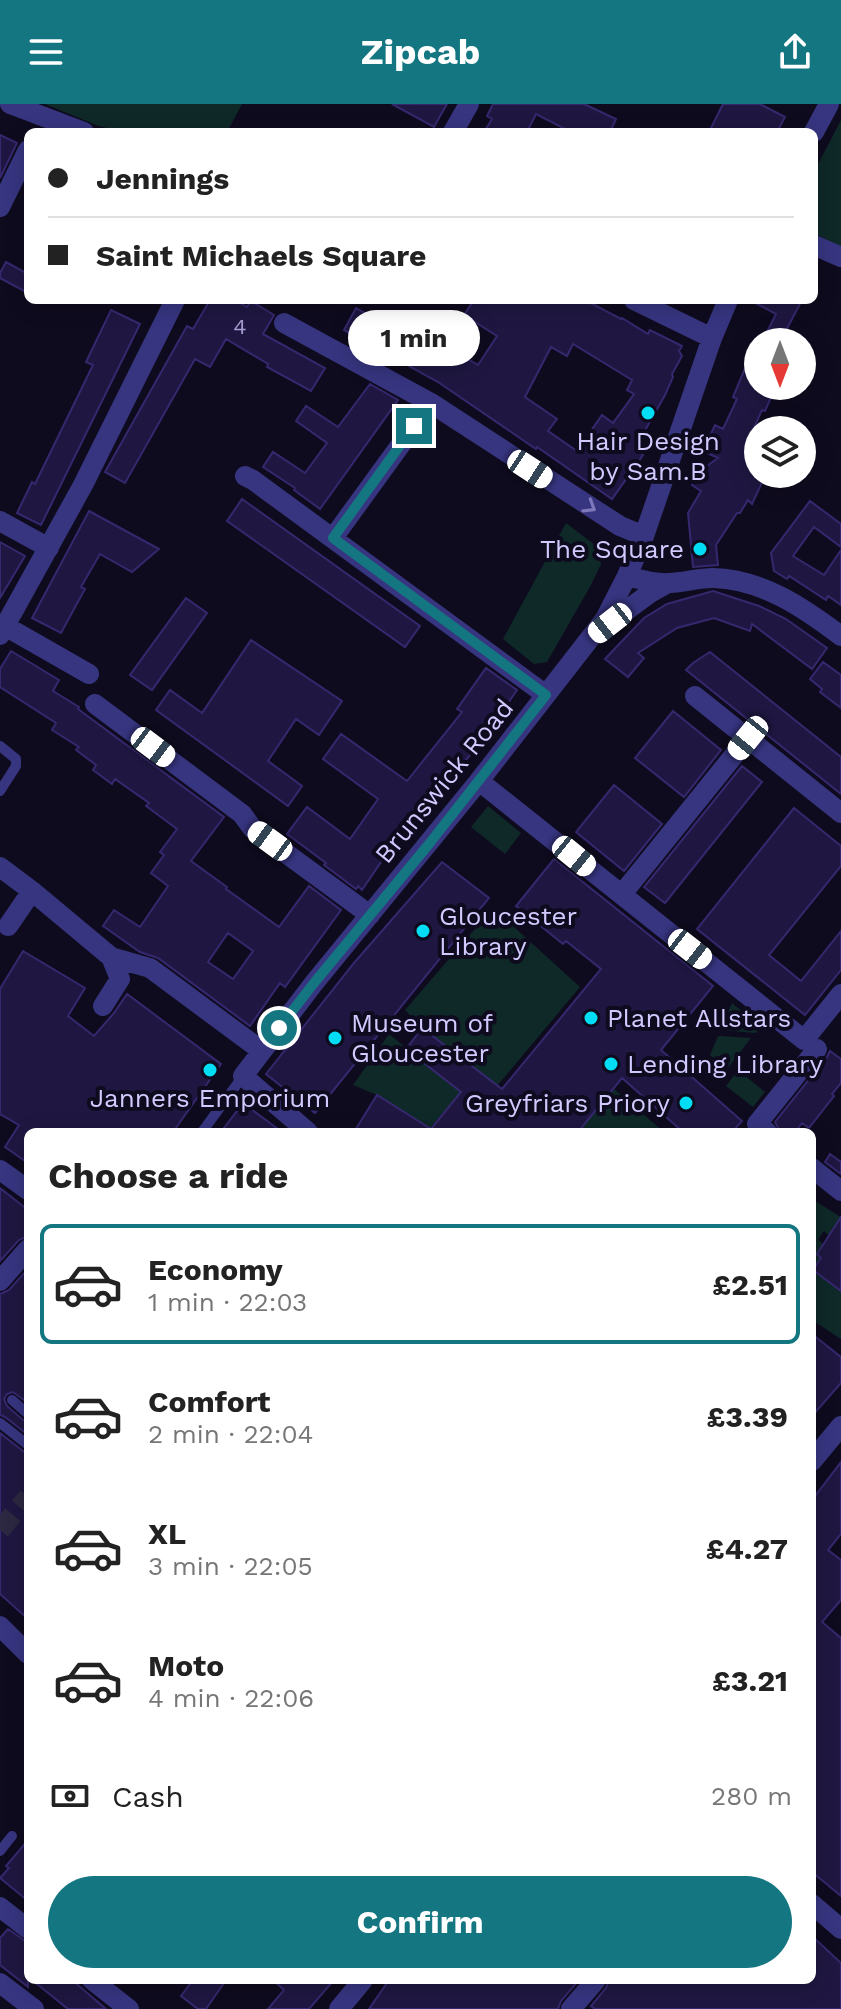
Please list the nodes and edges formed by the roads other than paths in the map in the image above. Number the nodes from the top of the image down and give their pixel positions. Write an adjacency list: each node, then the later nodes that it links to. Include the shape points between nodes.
1 (10, 104): 4 (street)
2 (469, 104): 5 (street)
3 (829, 104): 6 (street)
4 (40, 125)
5 (455, 128)
6 (816, 128)
7 (24, 158): 8 (street)
8 (0, 207)
9 (818, 247): 10 (street)
10 (841, 257)
11 (173, 304): 21 (street)
12 (642, 304): 15 (street)
13 (726, 304): 15 (street, Brunswick Road)
14 (284, 323): 16 (street)
15 (712, 338): 19 (street, Brunswick Road)
16 (431, 403): 19 (street, one-way to 19, via 620,526); 20 (street)
17 (245, 476): 20 (street)
18 (0, 521): 21 (street)
19 (644, 536): 22 (street, Brunswick Road)
20 (333, 538): 28 (street)
21 (49, 548): 24 (street)
22 (627, 576): 23 (street); 25 (street, Brunswick Road)
23 (668, 583): 25 (street); 26 (street, via 713,578 751,585 806,610)
24 (3, 631): 27 (street)
25 (594, 635): 28 (street, Brunswick Road)
26 (841, 636)
27 (89, 674)
28 (546, 695): 33 (street, Brunswick Road)
29 (695, 696): 31 (street)
30 (95, 704): 39 (street)
31 (748, 738): 35 (street); 38 (street)
32 (0, 746): 34 (lane, via 16,759)
33 (479, 781): 38 (street); 39 (street, Brunswick Road)
34 (0, 791)
35 (841, 813)
36 (0, 867): 37 (street)
37 (32, 891): 40 (street); 41 (street)
38 (622, 894): 42 (street, via 804,1040)
39 (370, 915): 45 (street, Brunswick Road)
40 (8, 926)
41 (111, 957): 43 (street, via 120,979); 45 (street, via 150,968)
42 (841, 994)
43 (103, 1006)
44 (817, 1049): 49 (street)
45 (262, 1051): 46 (street, Brunswick Road)
46 (243, 1076): 47 (lane, Brunswick Road); 48 (street)
47 (205, 1128)
48 (303, 1128)
49 (762, 1128)
50 (0, 1170): 52 (street)
51 (816, 1171): 53 (street)
52 (24, 1187)
53 (841, 1191)
54 (24, 1254): 55 (street)
55 (0, 1281)
56 (12, 1400): 57 (lane)
57 (24, 1410)
58 (0, 1423): 60 (lane)
59 (839, 1434): 61 (street)
60 (24, 1442)
61 (816, 1457)
62 (0, 1626): 63 (street)
63 (24, 1650)
64 (12, 1836): 65 (lane)
65 (0, 1851)
66 (0, 1907): 68 (street)
67 (816, 1907): 69 (street)
68 (24, 1926)
69 (841, 1929)
70 (0, 1983): 75 (street)
71 (97, 1984): 76 (street)
72 (360, 1984): 77 (street)
73 (593, 1984): 74 (street)
74 (573, 2008)
75 (34, 2009)
76 (129, 2009)
77 (339, 2009)

